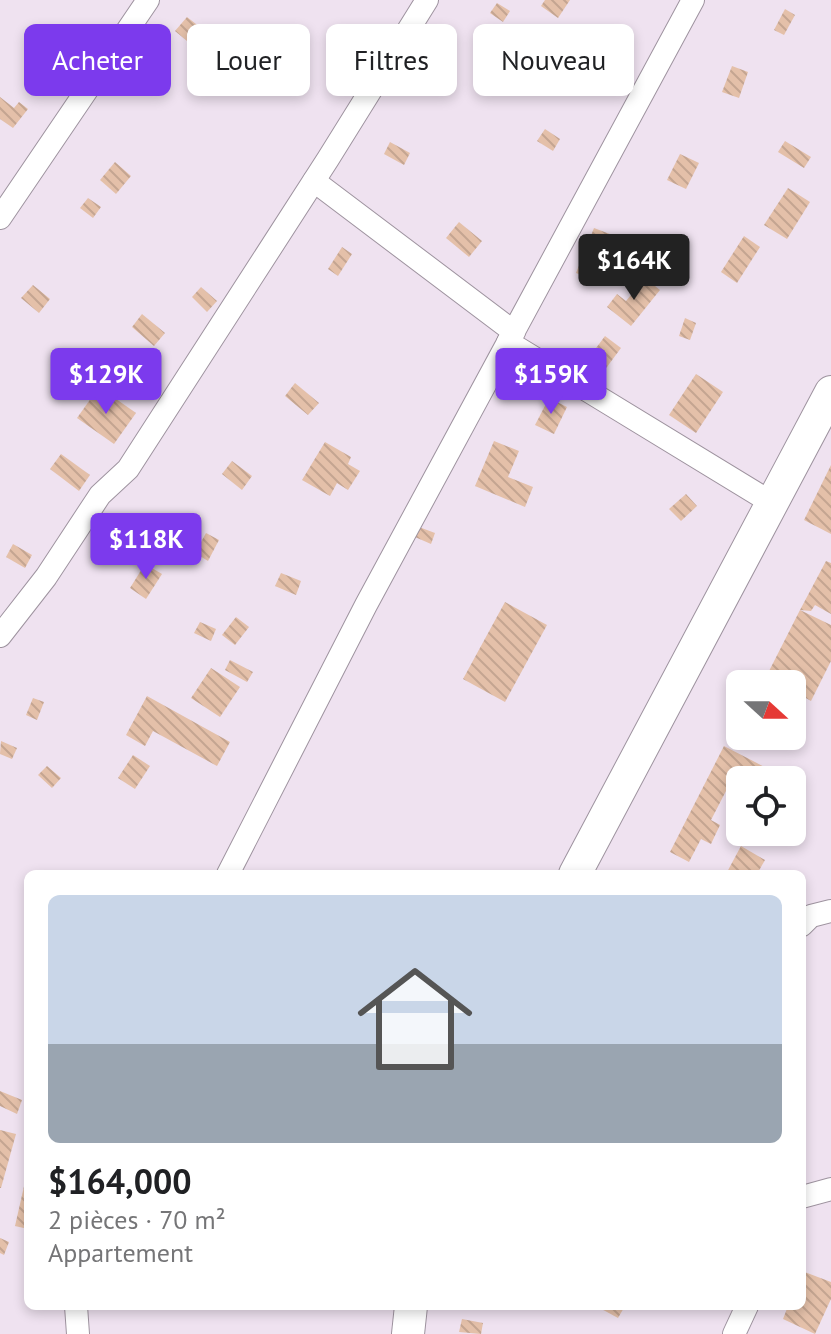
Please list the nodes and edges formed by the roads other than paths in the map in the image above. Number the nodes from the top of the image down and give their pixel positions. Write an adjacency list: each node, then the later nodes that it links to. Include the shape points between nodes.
1 (148, 0): 5 (street)
2 (427, 0): 4 (street)
3 (693, 0): 6 (street)
4 (314, 181): 6 (street); 9 (street, via 128,469 100,495)
5 (0, 218)
6 (511, 337): 8 (street); 10 (street)
7 (831, 392): 8 (main road)
8 (772, 503): 11 (main road)
9 (0, 636)
10 (230, 870)
11 (577, 870)
12 (831, 911): 13 (street)
13 (806, 921)
14 (831, 1189): 15 (street)
15 (806, 1196)
16 (76, 1310): 19 (street)
17 (411, 1310): 20 (main road)
18 (745, 1310): 21 (street)
19 (78, 1334)
20 (408, 1334)
21 (734, 1334)

